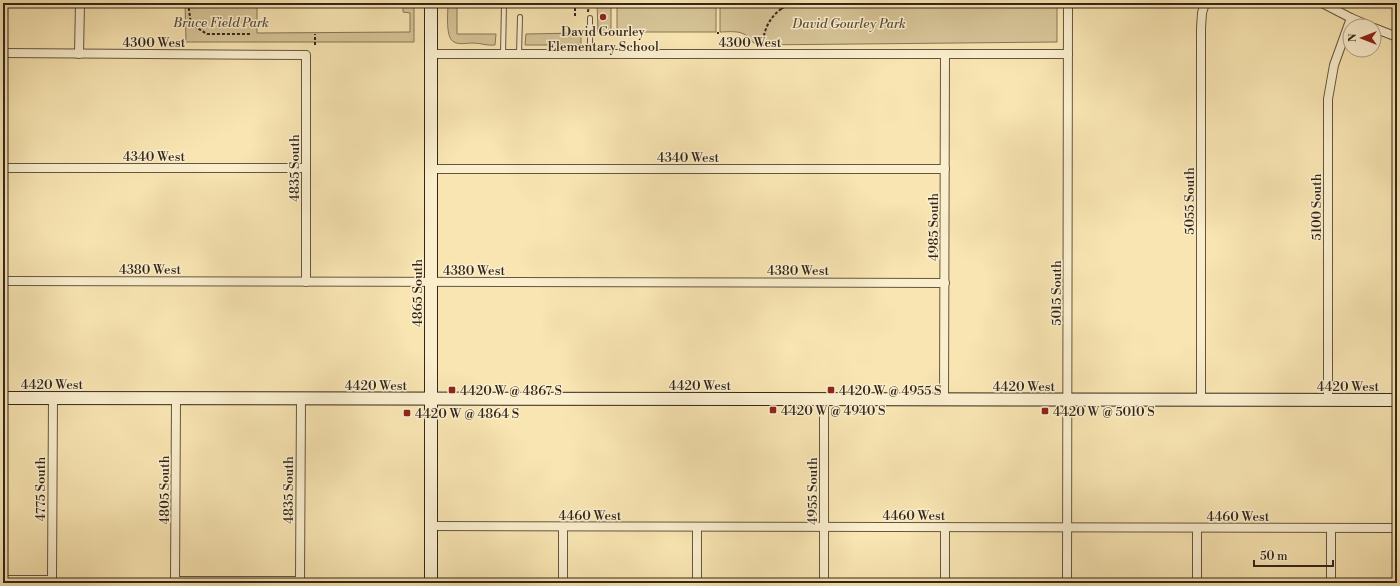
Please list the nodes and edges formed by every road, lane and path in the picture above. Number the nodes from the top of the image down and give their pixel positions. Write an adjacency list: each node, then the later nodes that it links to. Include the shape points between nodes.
1 (5, 3): 14 (lane)
2 (80, 3): 27 (street)
3 (431, 3): 28 (street, 4865 South)
4 (504, 3): 29 (lane)
5 (575, 3): 16 (path)
6 (781, 3): 13 (path)
7 (791, 3): 13 (path)
8 (1068, 3): 33 (street, 5015 South)
9 (1205, 3): 51 (street, 5055 South, via 1201,28)
10 (1322, 3): 18 (street)
11 (188, 4): 12 (path); 20 (path, via 190,24 207,34)
12 (250, 4)
13 (781, 9): 25 (path, via 767,26)
14 (4, 16): 26 (lane)
15 (520, 17): 30 (lane)
16 (575, 18)
17 (590, 18): 31 (lane)
18 (1351, 18)
19 (1382, 31): 22 (street)
20 (250, 34)
21 (315, 34): 24 (path)
22 (1397, 37)
23 (1342, 43): 52 (street, 5100 South, via 1334,65 1328,99)
24 (315, 45)
25 (763, 46)
26 (4, 53): 27 (street, 4300 West)
27 (79, 54): 34 (street, 4300 West)
28 (431, 54): 29 (street, 4300 West); 37 (street, 4865 South)
29 (503, 54): 30 (street, 4300 West)
30 (519, 54): 31 (street, 4300 West)
31 (590, 54): 32 (street, 4300 West)
32 (945, 54): 33 (street, 4300 West); 38 (street, 4985 South)
33 (1068, 54): 50 (street, 5015 South)
34 (306, 55): 36 (street, 4835 South)
35 (3, 168): 36 (street, 4340 West)
36 (306, 168): 40 (street, 4835 South)
37 (431, 169): 38 (street, 4340 West); 41 (street, 4865 South)
38 (945, 169): 42 (street, 4985 South)
39 (3, 281): 40 (street, 4380 West)
40 (306, 282): 41 (street, 4380 West)
41 (431, 282): 42 (street, 4380 West); 47 (street, 4865 South)
42 (945, 283): 49 (street, 4985 South)
43 (3, 398): 44 (street, 4420 West)
44 (53, 398): 45 (street, 4420 West); 63 (street, 4775 South, via 52,580)
45 (176, 399): 46 (street, 4420 West); 64 (street, 4805 South, via 175,581)
46 (301, 399): 47 (street, 4420 West); 64 (street, 4835 South)
47 (431, 399): 48 (street, 4420 West); 54 (street, 4865 South)
48 (824, 400): 49 (street, 4420 West); 57 (street, 4955 South)
49 (944, 400): 50 (street, 4420 West)
50 (1068, 400): 51 (street, 4420 West); 59 (street, 5015 South)
51 (1201, 400): 52 (street, 4420 West)
52 (1328, 400): 53 (street, 4420 West)
53 (1397, 400)
54 (431, 526): 55 (street, 4460 West); 65 (street, 4865 South)
55 (563, 527): 56 (street, 4460 West); 66 (street)
56 (697, 527): 57 (street, 4460 West); 67 (street)
57 (824, 527): 58 (street, 4460 West); 68 (street, 4955 South)
58 (945, 527): 59 (street, 4460 West); 69 (street)
59 (1068, 527): 60 (street, 4460 West); 70 (street, 5015 South)
60 (1198, 528): 61 (street, 4460 West); 71 (street)
61 (1331, 528): 62 (street, 4460 West); 72 (street)
62 (1397, 528)
63 (3, 580)
64 (300, 581)
65 (431, 583)
66 (563, 583)
67 (697, 583)
68 (824, 583)
69 (945, 583)
70 (1067, 583)
71 (1197, 583)
72 (1331, 583)

